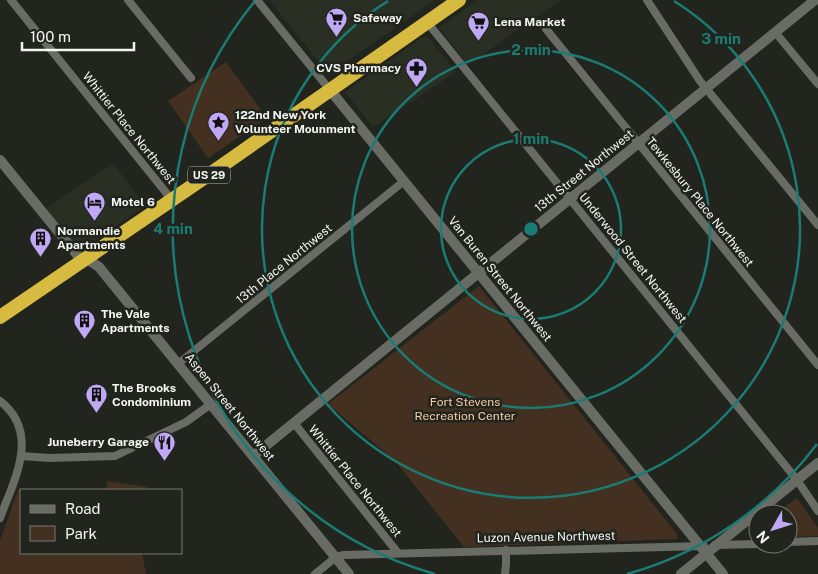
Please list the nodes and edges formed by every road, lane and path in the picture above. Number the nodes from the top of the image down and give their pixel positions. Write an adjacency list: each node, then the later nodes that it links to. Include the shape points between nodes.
1 (11, 0): 18 (street, Whittier Place Northwest)
2 (128, 0): 10 (street)
3 (257, 0): 13 (street, Van Buren Street Northwest)
4 (459, 0): 7 (highway, US 29)
5 (647, 0): 12 (street)
6 (814, 0): 9 (street, 13th Street Northwest)
7 (427, 22): 13 (highway, US 29); 17 (street, Underwood Street Northwest)
8 (546, 29): 14 (street, Tewkesbury Place Northwest)
9 (775, 32): 11 (street); 12 (street, 13th Street Northwest)
10 (191, 78)
11 (818, 84)
12 (706, 88): 14 (street, 13th Street Northwest); 19 (street)
13 (330, 90): 16 (street, Van Buren Street Northwest); 18 (highway, US 29)
14 (638, 143): 17 (street, 13th Street Northwest); 24 (street, Tewkesbury Place Northwest)
15 (0, 160): 20 (street, Aspen Street Northwest)
16 (404, 181): 21 (street, Van Buren Street Northwest); 23 (street, 13th Place Northwest)
17 (570, 198): 21 (street, 13th Street Northwest); 31 (street, Underwood Street Northwest)
18 (172, 200): 20 (highway, US 29)
19 (818, 225)
20 (85, 260): 22 (highway, US 29); 23 (street, Aspen Street Northwest, via 99,267)
21 (478, 273): 27 (street, 13th Street Northwest); 39 (street, Van Buren Street Northwest)
22 (0, 317)
23 (179, 363): 26 (street, Aspen Street Northwest)
24 (818, 365)
25 (0, 401): 28 (street, via 12,413 19,427)
26 (211, 404): 28 (street, via 186,422 115,456); 29 (street, Aspen Street Northwest)
27 (294, 423): 29 (street, 13th Street Northwest); 40 (street, Whittier Place Northwest)
28 (22, 456): 33 (street)
29 (253, 456): 41 (street, Aspen Street Northwest)
30 (818, 463): 31 (street)
31 (797, 480): 32 (street, Underwood Street Northwest); 37 (street)
32 (818, 511)
33 (0, 518)
34 (818, 541): 35 (street)
35 (798, 542)
36 (748, 544): 37 (street)
37 (716, 545): 39 (street)
38 (506, 550): 39 (street, Luzon Avenue Northwest); 40 (street, Luzon Avenue Northwest); 44 (street)
39 (703, 550): 45 (street); 46 (street, Van Buren Street Northwest)
40 (398, 553): 41 (street, Luzon Avenue Northwest)
41 (336, 557): 42 (street); 43 (street, Aspen Street Northwest)
42 (315, 574)
43 (349, 574)
44 (504, 574)
45 (681, 574)
46 (723, 574)

